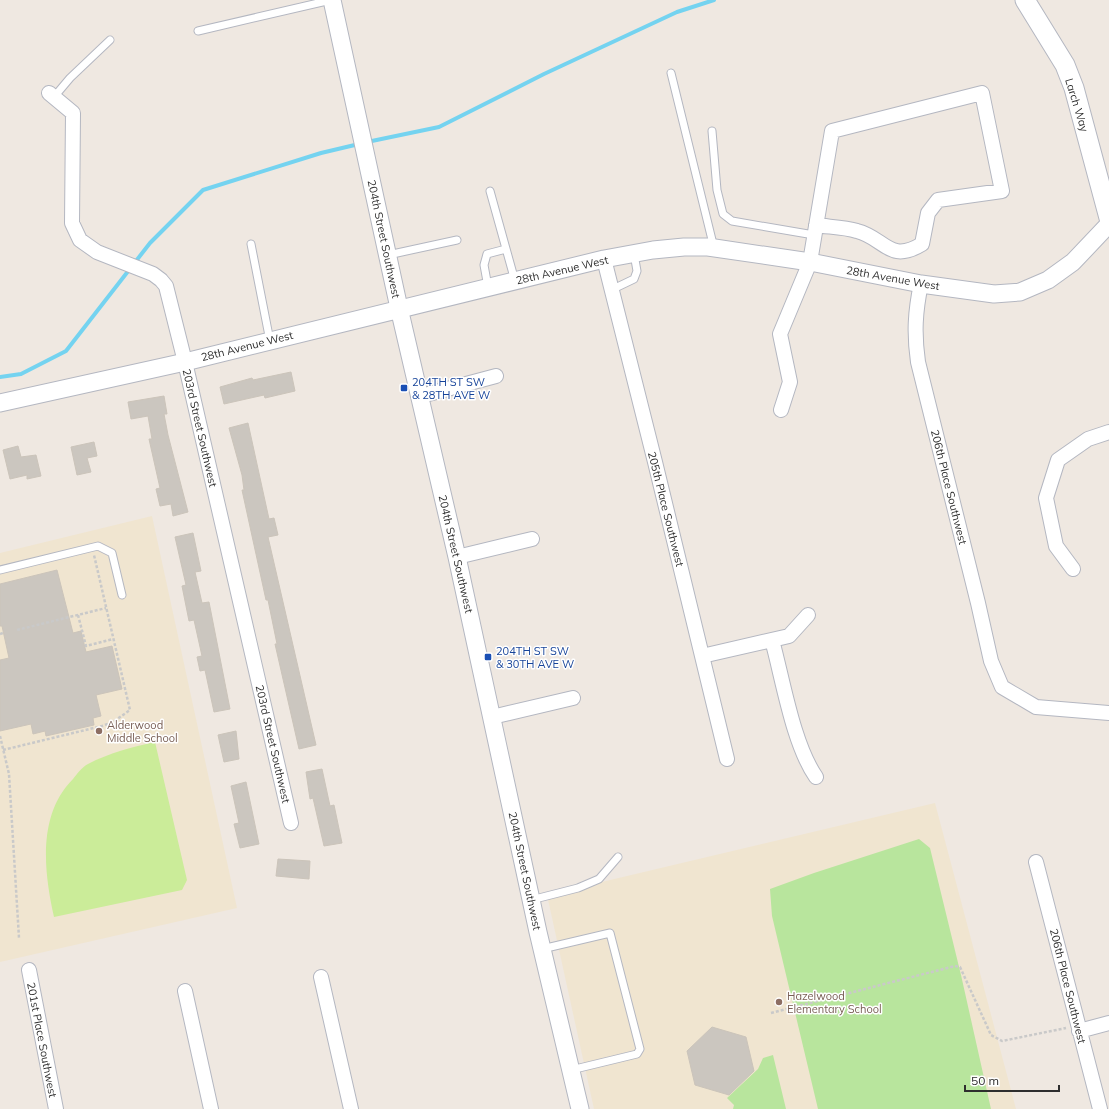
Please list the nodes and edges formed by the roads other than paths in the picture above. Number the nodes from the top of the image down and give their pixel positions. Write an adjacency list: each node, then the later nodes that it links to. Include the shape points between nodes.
1 (332, 0): 3 (lane); 17 (street, 204th Street Southwest)
2 (1025, 0): 9 (main road, Larch Way, via 1065,65)
3 (198, 31)
4 (110, 40): 6 (lane)
5 (671, 73): 14 (lane)
6 (52, 95): 26 (street, 203rd Street Southwest, via 73,113 72,223 80,240 97,252 153,274 161,280 166,286)
7 (712, 131): 11 (lane, via 717,190 723,214 732,221)
8 (490, 191): 15 (lane)
9 (1109, 218)
10 (1109, 224): 21 (street, 28th Avenue West, via 1073,262 1048,280 1020,292 994,294)
11 (815, 230): 11 (street, via 832,131 982,93 1002,191 938,200 928,213 922,244 910,251 892,251 858,231); 19 (street)
12 (457, 240): 17 (lane)
13 (251, 244): 25 (lane)
14 (714, 248): 16 (street, 28th Avenue West, via 684,247); 19 (street, 28th Avenue West)
15 (506, 249): 20 (lane); 22 (lane, via 487,254 484,265)
16 (634, 254): 18 (street, 28th Avenue West); 23 (lane, via 637,271 634,279)
17 (387, 255): 24 (street, 204th Street Southwest)
18 (604, 260): 20 (street, 28th Avenue West); 23 (street, 205th Place Southwest)
19 (810, 262): 21 (street, 28th Avenue West); 30 (street, via 780,334 790,382)
20 (515, 281): 22 (street, 28th Avenue West)
21 (921, 284): 41 (street, 206th Place Southwest, via 915,315 914,339 918,362 991,661 1002,687 1036,707)
22 (488, 287): 24 (street, 28th Avenue West)
23 (612, 290): 39 (street, 205th Place Southwest)
24 (399, 308): 25 (street, 28th Avenue West); 28 (street, 204th Street Southwest)
25 (270, 341): 26 (street, 28th Avenue West)
26 (185, 362): 29 (street, 28th Avenue West); 45 (street, 203rd Street Southwest)
27 (496, 376): 28 (street)
28 (420, 396): 33 (street, 204th Street Southwest)
29 (0, 403)
30 (781, 410)
31 (1109, 432): 34 (street, via 1088,439 1058,460 1046,498 1056,546)
32 (532, 539): 33 (street)
33 (457, 557): 42 (street, 204th Street Southwest)
34 (1074, 569)
35 (0, 570): 36 (lane, via 98,546 112,553)
36 (122, 595)
37 (808, 615): 38 (street, via 789,636)
38 (772, 640): 39 (street); 44 (street, via 798,738 807,764)
39 (702, 656): 43 (street, 205th Place Southwest)
40 (573, 698): 42 (street)
41 (1109, 713)
42 (492, 717): 48 (street, 204th Street Southwest)
43 (727, 760)
44 (816, 777)
45 (291, 823)
46 (618, 857): 48 (lane, via 599,879 578,888)
47 (1036, 862): 54 (street, 206th Place Southwest)
48 (531, 900): 49 (street, 204th Street Southwest)
49 (542, 949): 55 (street, 204th Street Southwest); 55 (lane, via 610,933 640,1049 637,1054)
50 (29, 970): 56 (street, 201st Place Southwest)
51 (321, 977): 58 (street)
52 (185, 991): 57 (street)
53 (1109, 1024): 54 (street)
54 (1079, 1031): 60 (street, 206th Place Southwest)
55 (571, 1070): 59 (street, 204th Street Southwest)
56 (56, 1109)
57 (211, 1109)
58 (351, 1109)
59 (580, 1109)
60 (1100, 1109)

